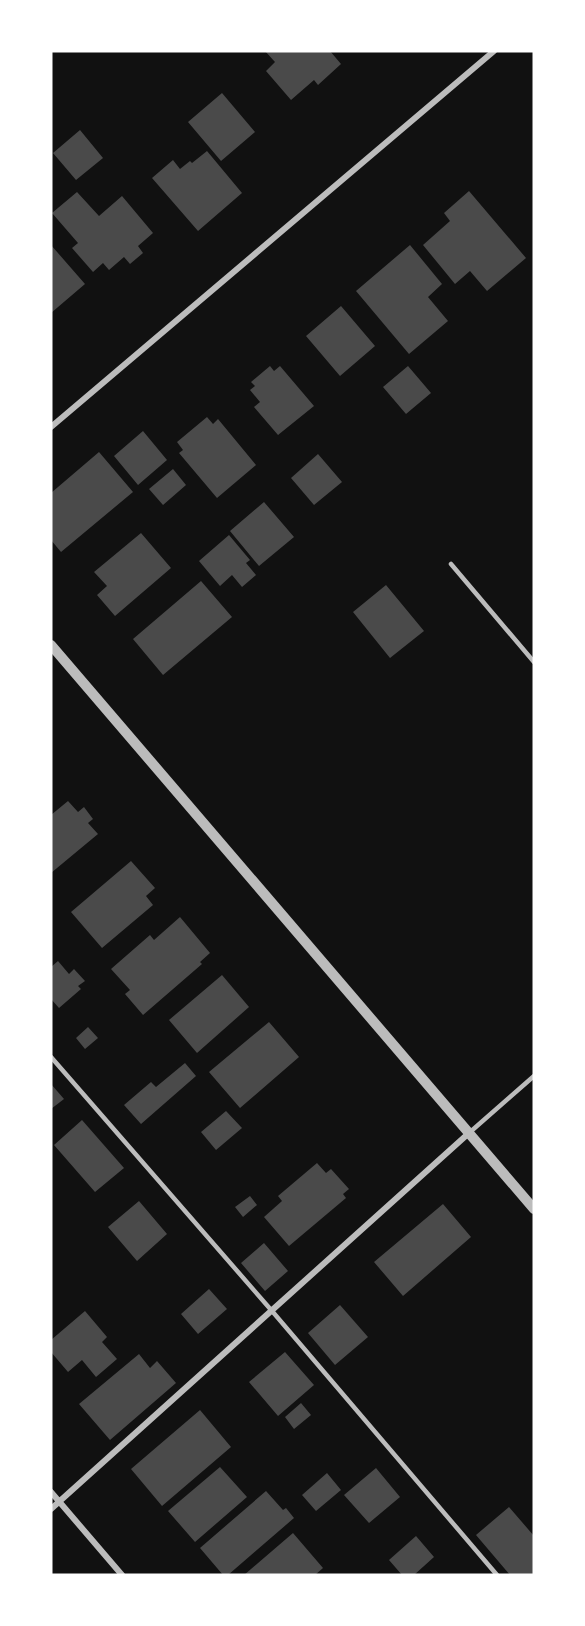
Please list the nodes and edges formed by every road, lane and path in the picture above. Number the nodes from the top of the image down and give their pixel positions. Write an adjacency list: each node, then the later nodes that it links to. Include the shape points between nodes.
1 (494, 51): 2 (street)
2 (51, 426)
3 (451, 564): 5 (lane)
4 (51, 645): 8 (street)
5 (534, 662)
6 (51, 1057): 10 (lane)
7 (534, 1076): 8 (lane)
8 (469, 1133): 9 (street); 10 (street)
9 (534, 1209)
10 (272, 1311): 12 (street); 15 (lane)
11 (51, 1492): 12 (street)
12 (60, 1502): 13 (street); 14 (street)
13 (51, 1509)
14 (122, 1575)
15 (497, 1575)

